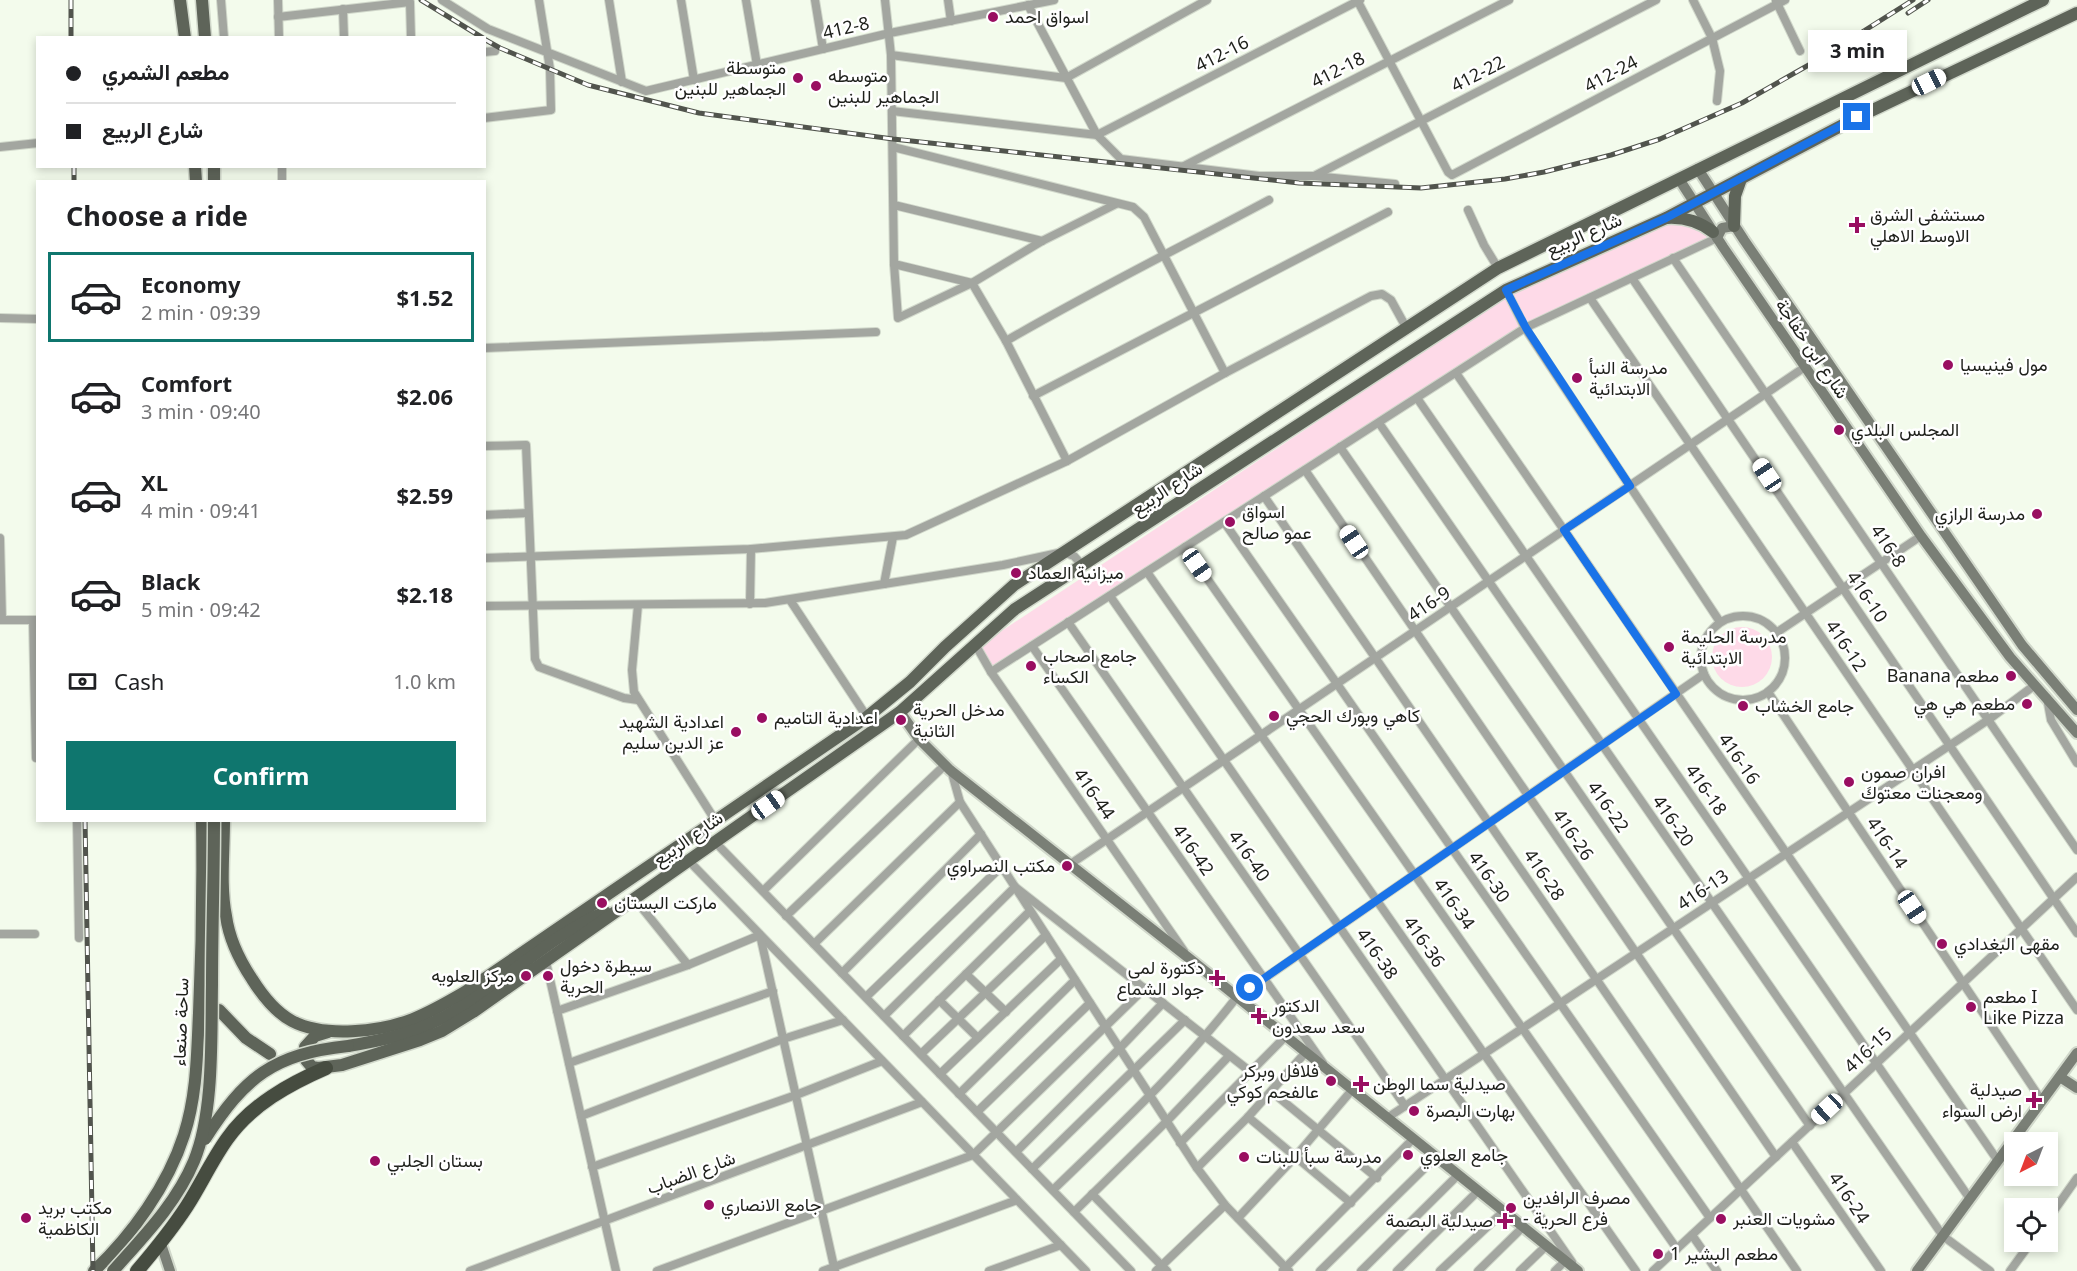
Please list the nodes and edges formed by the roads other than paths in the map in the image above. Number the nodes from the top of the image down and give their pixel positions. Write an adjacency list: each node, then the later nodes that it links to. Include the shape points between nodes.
1 (180, 0): 28 (main road)
2 (202, 0): 29 (main road)
3 (221, 0): 30 (street)
4 (278, 0): 25 (street)
5 (442, 0): 39 (street, via 488,29)
6 (539, 0): 39 (street)
7 (609, 0): 45 (street)
8 (681, 0): 44 (street)
9 (746, 0): 42 (street)
10 (815, 0): 35 (street)
11 (885, 0): 27 (street)
12 (948, 0): 26 (street)
13 (1054, 0): 22 (street, 412-8)
14 (1207, 0): 43 (street)
15 (1358, 0): 41 (street); 50 (street, 412-16)
16 (1509, 0): 41 (street, 412-18)
17 (1656, 0): 49 (street, 412-22)
18 (1693, 0): 34 (street)
19 (2043, 0): 55 (main road, شارع الربيع)
20 (1779, 1): 34 (street, 412-24); 37 (street)
21 (1018, 4): 22 (street, 412-8); 26 (street, 412-8)
22 (1028, 5): 43 (street)
23 (343, 9): 25 (street); 32 (street); 33 (street, via 410,2)
24 (2077, 13): 58 (main road, شارع الربيع, via 1857,117)
25 (278, 18): 31 (street)
26 (951, 21): 27 (street, 412-8)
27 (890, 33): 35 (street, 412-8); 40 (street)
28 (185, 36)
29 (205, 36)
30 (224, 36)
31 (279, 36)
32 (344, 36)
33 (411, 36)
34 (1712, 38): 46 (street, via 1720,71); 49 (street, 412-24, via 1452,175)
35 (823, 49): 42 (street, 412-8)
36 (495, 51): 38 (street)
37 (1800, 51)
38 (486, 52)
39 (546, 52): 45 (street); 48 (street, via 550,110)
40 (891, 55): 43 (street); 47 (street)
41 (1390, 60): 49 (street); 54 (street, 412-18)
42 (757, 65): 44 (street, 412-8)
43 (1066, 78): 50 (street)
44 (694, 80): 45 (street, 412-8, via 646,91)
45 (621, 82)
46 (1717, 101)
47 (892, 111): 50 (street); 53 (street)
48 (486, 118)
49 (1422, 120): 56 (street, 412-22)
50 (1097, 135): 54 (street, via 1121,159)
51 (36, 143): 52 (street)
52 (0, 147)
53 (893, 147): 62 (street); 64 (street)
54 (1182, 167): 56 (street, via 1259,176)
55 (1698, 170): 57 (main road, شارع الربيع); 60 (street, شارع ابن خفاجة)
56 (1314, 176): 59 (street)
57 (1679, 179): 63 (street, شارع ابن خفاجة); 74 (main road, شارع الربيع)
58 (1741, 179): 60 (main road, شارع الربيع); 68 (main road, via 1735,196)
59 (1395, 184)
60 (1713, 194): 63 (main road, شارع الربيع); 68 (street, شارع ابن خفاجة)
61 (1269, 200): 71 (street)
62 (1116, 204): 70 (street); 71 (street, via 1133,207 1144,217)
63 (1694, 204): 67 (main road, شارع الربيع); 69 (street, شارع ابن خفاجة)
64 (894, 205): 70 (street); 73 (street)
65 (1468, 210): 74 (street)
66 (1388, 212): 79 (street)
67 (1666, 218): 69 (main road, via 1687,219); 77 (main road, شارع الربيع)
68 (1734, 226): 69 (street, via 1722,228); 142 (street, شارع ابن خفاجة, via 2022,645)
69 (1715, 235): 72 (street); 87 (street, شارع ابن خفاجة)
70 (1042, 242): 76 (street)
71 (1163, 257): 79 (street); 85 (street, via 1078,299)
72 (1673, 258): 75 (street); 90 (street, 416-8)
73 (894, 264): 76 (street); 76 (street, via 898,318)
74 (1498, 268): 83 (main road, شارع الربيع)
75 (1632, 278): 78 (street); 93 (street, 416-10)
76 (972, 283): 85 (street)
77 (1506, 290): 82 (street); 116 (main road, شارع الربيع)
78 (1590, 298): 82 (street); 95 (street, 416-12)
79 (1193, 314): 88 (street); 91 (street)
80 (0, 318): 81 (street)
81 (36, 319)
82 (1526, 328): 89 (street); 100 (street)
83 (1407, 329): 88 (street, via 1391,300 1382,294 1371,296); 111 (main road, شارع الربيع)
84 (876, 332): 86 (street)
85 (1006, 341): 91 (street)
86 (486, 348)
87 (1805, 367): 90 (street, 416-9); 106 (street, شارع ابن خفاجة)
88 (1225, 373): 98 (street)
89 (1456, 373): 92 (street); 105 (street, 416-16)
90 (1766, 394): 93 (street, 416-9); 115 (street, 416-8)
91 (1033, 396): 98 (street)
92 (1417, 398): 94 (street); 113 (street, 416-18)
93 (1728, 419): 95 (street, 416-9); 120 (street, 416-10)
94 (1379, 423): 97 (street); 118 (street, 416-20)
95 (1691, 444): 100 (street, 416-9); 128 (street, 416-12)
96 (486, 446): 102 (street, via 526,445)
97 (1340, 447): 99 (street); 127 (street, 416-22)
98 (1067, 461): 107 (street, via 917,531)
99 (1305, 470): 101 (street); 133 (street, 416-26)
100 (1630, 486): 105 (street, 416-9); 132 (street)
101 (1264, 496): 104 (street); 137 (street, 416-28)
102 (528, 513): 103 (street); 112 (street)
103 (486, 515)
104 (1224, 522): 109 (street); 140 (street, 416-30)
105 (1564, 530): 113 (street, 416-9); 144 (street, 416-16)
106 (1921, 536): 115 (street); 141 (street, شارع ابن خفاجة)
107 (892, 537): 110 (street); 119 (street)
108 (0, 538): 129 (street)
109 (1185, 547): 117 (street); 147 (street, 416-34)
110 (751, 549): 112 (street); 123 (street)
111 (1063, 552): 116 (street, via 1074,556); 119 (street); 150 (main road, شارع الربيع, via 1014,585)
112 (530, 556): 114 (street); 124 (street)
113 (1526, 556): 118 (street, 416-9); 151 (street, 416-18)
114 (486, 558)
115 (1881, 563): 120 (street); 152 (street, 416-8)
116 (1083, 566): 135 (main road, شارع الربيع, via 1015,609)
117 (1147, 572): 121 (street); 154 (street, 416-36)
118 (1489, 581): 127 (street, 416-9); 156 (street, 416-20)
119 (884, 584): 122 (street)
120 (1843, 588): 128 (street); 157 (street, 416-10)
121 (1110, 596): 131 (street); 159 (street, 416-38)
122 (790, 600): 123 (street); 150 (street)
123 (750, 604): 125 (street)
124 (533, 605): 125 (street); 126 (street); 146 (street, via 535,659 539,667)
125 (638, 605): 146 (street, via 632,679)
126 (486, 606)
127 (1451, 607): 133 (street, 416-9); 162 (street, 416-22)
128 (1806, 613): 134 (street); 163 (street, 416-12)
129 (1, 620): 130 (street)
130 (35, 620): 158 (street)
131 (1068, 622): 136 (street); 164 (street, 416-40)
132 (1720, 622): 134 (street, via 1744,616 1762,621); 139 (street, via 1711,630 1701,651)
133 (1415, 631): 137 (street, 416-9); 165 (street, 416-26)
134 (1776, 633): 143 (street, via 1785,658 1777,683)
135 (975, 644): 138 (street, 416-44); 149 (main road, شارع الربيع)
136 (1032, 646): 138 (street); 167 (street, 416-42)
137 (1376, 657): 140 (street, 416-9); 174 (street, 416-28)
138 (992, 672): 176 (street, 416-44)
139 (1704, 674): 143 (street, via 1715,689 1731,698 1744,700); 144 (street)
140 (1337, 684): 147 (street, 416-9); 178 (street, 416-30)
141 (2035, 685): 145 (street, شارع ابن خفاجة); 152 (street, 416-13)
142 (2057, 688): 145 (street); 148 (street, شارع ابن خفاجة)
143 (1767, 692): 168 (street, 416-14)
144 (1676, 694): 151 (street); 182 (street, 416-16)
145 (2047, 698): 153 (street, شارع ابن خفاجة); 160 (street, via 2051,720)
146 (638, 700): 169 (street)
147 (1299, 710): 154 (street, 416-9); 186 (street, 416-34)
148 (2077, 710)
149 (900, 712): 155 (street); 177 (main road, شارع الربيع)
150 (867, 717): 169 (main road, شارع الربيع)
151 (1639, 719): 156 (street); 188 (street, 416-18)
152 (1988, 720): 157 (street, 416-13); 179 (street, 416-8)
153 (2077, 733)
154 (1261, 735): 159 (street, 416-9); 193 (street, 416-36)
155 (919, 739): 161 (street); 190 (street)
156 (1602, 745): 162 (street); 194 (street, 416-20)
157 (1950, 745): 163 (street, 416-13); 192 (street, 416-10)
158 (36, 758)
159 (1224, 760): 164 (street, 416-9); 198 (street, 416-38)
160 (2077, 763)
161 (948, 767): 166 (street); 184 (street); 197 (street)
162 (1565, 770): 165 (street); 199 (street, 416-22)
163 (1913, 770): 168 (street, 416-13); 200 (street, 416-12)
164 (1184, 788): 167 (street, 416-9); 209 (street, 416-40)
165 (1528, 796): 174 (street); 208 (street, 416-26)
166 (960, 802): 175 (street); 207 (street)
167 (1148, 812): 176 (street, 416-9); 217 (street, 416-42)
168 (1848, 812): 182 (street, 416-13); 220 (street, 416-14)
169 (715, 820): 241 (main road, شارع الربيع, via 446,1003 386,1027)
170 (77, 822): 206 (street)
171 (202, 822): 180 (main road, ساحة صنعاء)
172 (214, 822): 288 (main road, bridge, via 210,1058 207,1113)
173 (224, 822): 181 (main road)
174 (1490, 822): 178 (street); 218 (street, 416-28)
175 (981, 834): 185 (street); 215 (street)
176 (1107, 839): 184 (street, 416-9); 211 (street, 416-44)
177 (715, 842): 183 (main road, شارع الربيع); 190 (street)
178 (1452, 849): 186 (street); 230 (street, 416-30)
179 (2077, 850)
180 (202, 852): 181 (main road, via 212,847); 214 (main road, ساحة صنعاء)
181 (224, 852): 241 (main road, via 224,902 241,961 273,1008 302,1026)
182 (1786, 854): 188 (street, 416-13); 242 (street, 416-16)
183 (688, 860): 191 (main road, شارع الربيع); 205 (street)
184 (1069, 865): 211 (street)
185 (1002, 866): 189 (street); 225 (street)
186 (1414, 874): 193 (street); 240 (street, 416-34)
187 (2077, 876): 192 (street, 416-15)
188 (1749, 878): 194 (street, 416-13); 258 (street, 416-18)
189 (1015, 887): 196 (street); 222 (street); 235 (street)
190 (763, 891): 197 (street)
191 (634, 898): 195 (main road, شارع الربيع); 213 (street)
192 (2054, 898): 200 (street, 416-15); 201 (street, 416-10)
193 (1377, 901): 198 (street); 253 (street, 416-36)
194 (1712, 903): 199 (street, 416-13); 269 (street, 416-20)
195 (623, 906): 212 (main road, شارع الربيع); 288 (main road, bridge, via 583,923 435,1022 392,1037 302,1053 278,1062 230,1102)
196 (1030, 911): 204 (street); 216 (street)
197 (786, 916): 207 (street)
198 (1339, 927): 209 (street); 265 (street, 416-38)
199 (1674, 928): 208 (street, 416-13); 281 (street, 416-22)
200 (2021, 929): 220 (street, 416-15); 232 (street, 416-12)
201 (2077, 933)
202 (0, 934): 203 (street)
203 (36, 934)
204 (1046, 934): 210 (street); 224 (street)
205 (760, 935): 213 (street); 223 (street); 237 (street)
206 (79, 938)
207 (813, 944): 215 (street)
208 (1636, 953): 218 (street, 416-13); 293 (street, 416-26)
209 (1299, 954): 217 (street); 275 (street, 416-40)
210 (1061, 959): 219 (street); 234 (street)
211 (1190, 959): 226 (street)
212 (546, 962): 233 (street); 255 (main road, شارع الربيع, via 473,1012 420,1040)
213 (688, 965): 233 (street)
214 (201, 966): 221 (main road, ساحة صنعاء); 328 (main road, ساحة صنعاء, via 196,1081 184,1134 162,1184)
215 (842, 973): 225 (street)
216 (966, 974): 224 (street); 227 (street)
217 (1264, 978): 226 (street); 261 (street, 416-42)
218 (1597, 979): 230 (street, 416-13); 301 (street, 416-28)
219 (1075, 980): 228 (street); 270 (street)
220 (1963, 983): 242 (street, 416-15); 273 (street, 416-14)
221 (205, 986)
222 (1144, 988): 229 (street); 239 (street)
223 (772, 991): 247 (street); 257 (street)
224 (985, 992): 234 (street); 236 (street)
225 (866, 998): 235 (street)
226 (1236, 998): 244 (street); 245 (street)
227 (939, 1000): 236 (street); 243 (street)
228 (1090, 1003): 239 (street); 276 (street)
229 (1163, 1003): 238 (street); 248 (street)
230 (1559, 1004): 240 (street, 416-13); 314 (street, 416-30)
231 (219, 1010): 251 (main road, via 246,1038)
232 (2077, 1010)
233 (557, 1011): 257 (street)
234 (1006, 1012): 246 (street)
235 (884, 1016): 243 (street)
236 (958, 1018): 246 (street); 252 (street)
237 (843, 1020): 247 (street); 256 (street)
238 (1185, 1020): 245 (street); 260 (street)
239 (1105, 1027): 248 (street); 283 (street)
240 (1522, 1028): 253 (street, 416-13); 322 (street, 416-34)
241 (334, 1031): 255 (main road, via 315,1036)
242 (1910, 1032): 258 (street, 416-15); 294 (street, 416-16)
243 (903, 1036): 252 (street)
244 (1286, 1036): 249 (street); 262 (street)
245 (1206, 1037): 254 (street); 272 (street)
246 (978, 1038): 263 (street)
247 (783, 1039): 271 (street); 277 (street)
248 (1119, 1049): 260 (street); 289 (street)
249 (1306, 1052): 261 (street); 268 (street)
250 (2077, 1053): 259 (street)
251 (270, 1054)
252 (921, 1054): 263 (street)
253 (1484, 1054): 265 (street, 416-13); 347 (street, 416-36)
254 (1229, 1056): 262 (street); 280 (street)
255 (309, 1061): 319 (highway, via 294,1081 258,1107 227,1138)
256 (882, 1061): 271 (street); 274 (street)
257 (569, 1063): 277 (street)
258 (1877, 1063): 269 (street, 416-15); 305 (street, 416-18)
259 (2073, 1066): 264 (street)
260 (1134, 1071): 272 (street); 297 (street)
261 (1329, 1071): 267 (street)
262 (1252, 1072): 286 (street)
263 (940, 1074): 270 (street)
264 (2060, 1077): 266 (street); 273 (street)
265 (1445, 1079): 275 (street, 416-13); 346 (street, 416-38)
266 (2077, 1088)
267 (1352, 1090): 279 (street); 282 (street)
268 (1272, 1092): 278 (street); 282 (street)
269 (1844, 1093): 281 (street, 416-15); 318 (street, 416-20)
270 (959, 1094): 276 (street)
271 (796, 1095): 287 (street); 295 (street)
272 (1150, 1097): 280 (street); 302 (street)
273 (2042, 1101): 294 (street)
274 (922, 1102): 287 (street, شارع الضباب); 290 (street)
275 (1405, 1106): 279 (street, 416-13)
276 (977, 1112): 283 (street)
277 (581, 1116): 295 (street)
278 (1248, 1118): 291 (street); 296 (street)
279 (1387, 1118): 284 (street)
280 (1166, 1122): 286 (street); 304 (street)
281 (1810, 1126): 285 (street, 416-15)
282 (1320, 1129): 291 (street); 299 (street)
283 (996, 1132): 289 (street); 290 (street)
284 (1413, 1139): 292 (street); 299 (street)
285 (1792, 1142): 293 (street, 416-15); 351 (street, 416-24)
286 (1180, 1143): 296 (street)
287 (807, 1145): 310 (street); 315 (street, شارع الضباب)
288 (198, 1150): 329 (main road, bridge, via 167,1208)
289 (1016, 1152): 297 (street)
290 (973, 1155): 306 (street); 310 (street)
291 (1295, 1157): 307 (street); 313 (street)
292 (1436, 1157): 298 (street); 339 (street)
293 (1776, 1157): 301 (street, 416-15)
294 (1998, 1161): 305 (street)
295 (592, 1167): 315 (street)
296 (1197, 1168): 308 (street)
297 (1032, 1169): 302 (street)
298 (1458, 1175): 303 (street); 340 (street)
299 (1377, 1178): 307 (street)
300 (2077, 1179): 309 (street)
301 (1742, 1189): 314 (street, 416-15); 350 (street, 416-28)
302 (1053, 1190): 312 (street)
303 (1478, 1191): 311 (street); 341 (street)
304 (1092, 1194): 312 (street); 326 (street)
305 (1970, 1199): 318 (street)
306 (1017, 1200): 320 (street); 325 (street)
307 (1351, 1203): 327 (street)
308 (1225, 1204): 313 (street); 326 (street)
309 (2058, 1205)
310 (821, 1210): 325 (street); 334 (street)
311 (1504, 1211): 316 (street); 342 (street)
312 (1074, 1212): 338 (street)
313 (1238, 1218): 327 (street)
314 (1710, 1218): 317 (street, 416-15)
315 (604, 1221): 332 (street, شارع الضباب); 333 (street)
316 (1523, 1227): 321 (street); 343 (street)
317 (1692, 1235): 322 (street, 416-15); 349 (street)
318 (1943, 1236): 352 (street); 353 (street, 416-20)
319 (161, 1244): 330 (highway); 331 (street)
320 (1061, 1245): 336 (street); 337 (street)
321 (1546, 1246): 324 (street); 344 (street)
322 (1677, 1249): 348 (street, 416-15)
323 (2024, 1252): 354 (street)
324 (1565, 1261): 345 (street); 346 (street)
325 (834, 1269): 335 (street)
326 (1162, 1269)
327 (1286, 1270)
328 (94, 1271)
329 (113, 1271)
330 (137, 1271)
331 (170, 1271)
332 (470, 1271)
333 (616, 1271)
334 (657, 1271)
335 (823, 1271)
336 (989, 1271)
337 (1086, 1271)
338 (1131, 1271)
339 (1320, 1271)
340 (1361, 1271)
341 (1397, 1271)
342 (1440, 1271)
343 (1478, 1271)
344 (1520, 1271)
345 (1555, 1271)
346 (1578, 1271)
347 (1636, 1271)
348 (1653, 1271)
349 (1717, 1271)
350 (1797, 1271)
351 (1881, 1271)
352 (1917, 1271)
353 (1990, 1271)
354 (2010, 1271)

